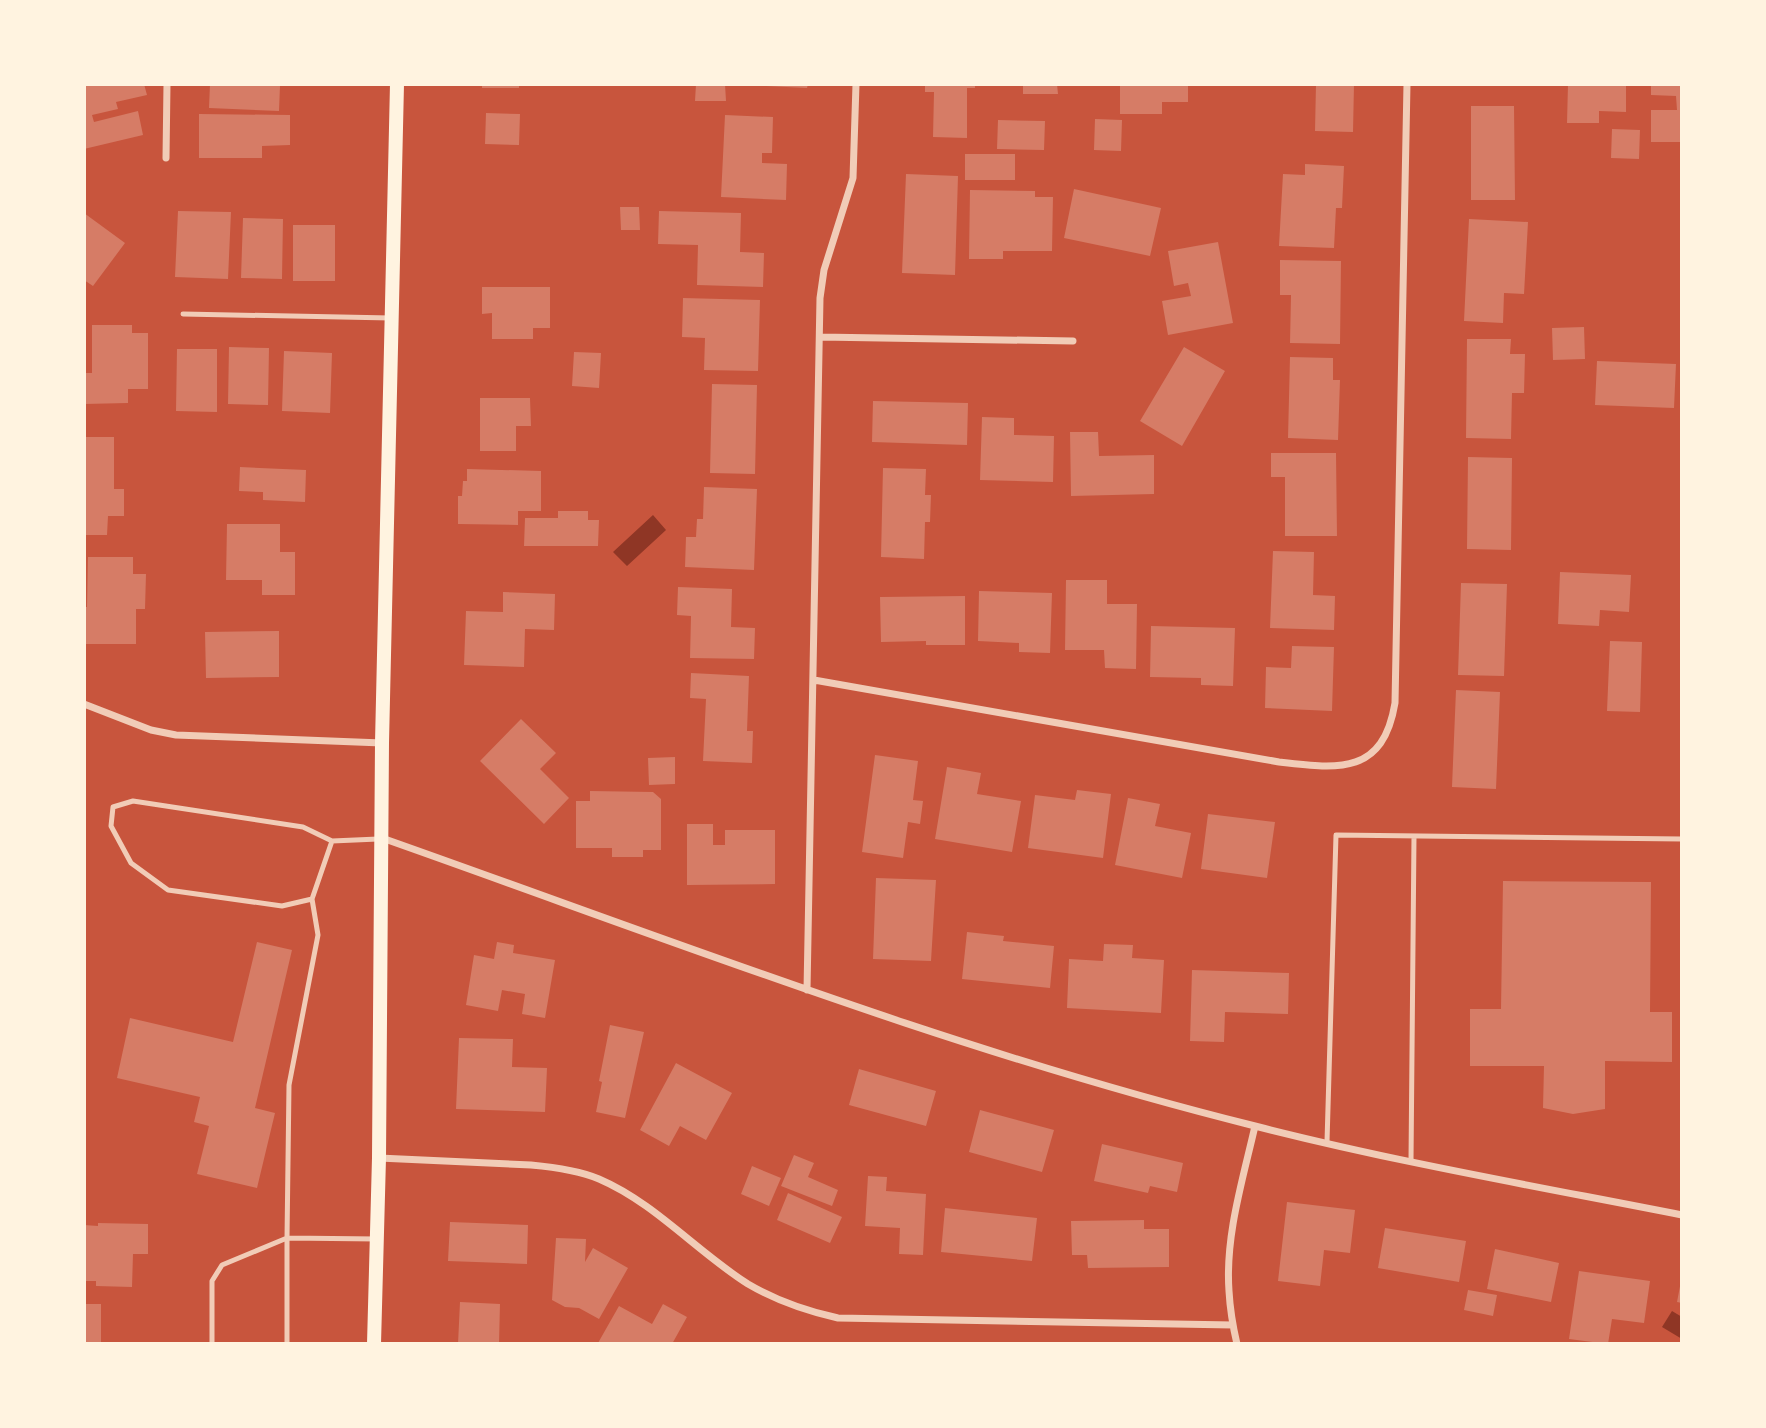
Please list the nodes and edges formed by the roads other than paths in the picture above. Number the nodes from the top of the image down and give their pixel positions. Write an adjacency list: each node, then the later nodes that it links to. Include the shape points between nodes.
1 (167, 84): 5 (street)
2 (397, 84): 7 (main road)
3 (856, 84): 8 (street, via 853,178 824,270)
4 (1407, 84): 10 (street, via 1395,702 1391,727 1369,755 1355,764 1335,767 1290,764)
5 (166, 158)
6 (183, 314): 7 (lane)
7 (391, 318): 12 (main road)
8 (820, 337): 9 (street); 10 (street)
9 (1073, 341)
10 (814, 680): 18 (street)
11 (84, 704): 12 (street, via 176,735)
12 (382, 743): 14 (main road)
13 (1414, 836): 15 (lane); 20 (lane, via 1336,835); 22 (lane)
14 (382, 838): 16 (lane); 18 (street); 21 (main road)
15 (1682, 839)
16 (332, 841): 17 (lane); 17 (lane, via 303,827 133,801 113,807 111,826 131,863 168,890 282,906)
17 (312, 899): 24 (lane, via 318,935 289,1085)
18 (807, 990): 19 (street, via 1030,1063)
19 (1255, 1126): 20 (street); 26 (street, via 1235,1216 1228,1290)
20 (1327, 1142): 22 (street)
21 (379, 1158): 25 (main road); 26 (street, via 531,1165 596,1177 637,1199 749,1284 792,1306 838,1318)
22 (1411, 1161): 23 (street)
23 (1682, 1215)
24 (286, 1238): 25 (lane); 27 (lane, via 222,1265 212,1281); 28 (lane)
25 (377, 1239): 29 (main road)
26 (1233, 1325): 30 (street)
27 (212, 1344)
28 (287, 1344)
29 (374, 1344)
30 (1237, 1344)

